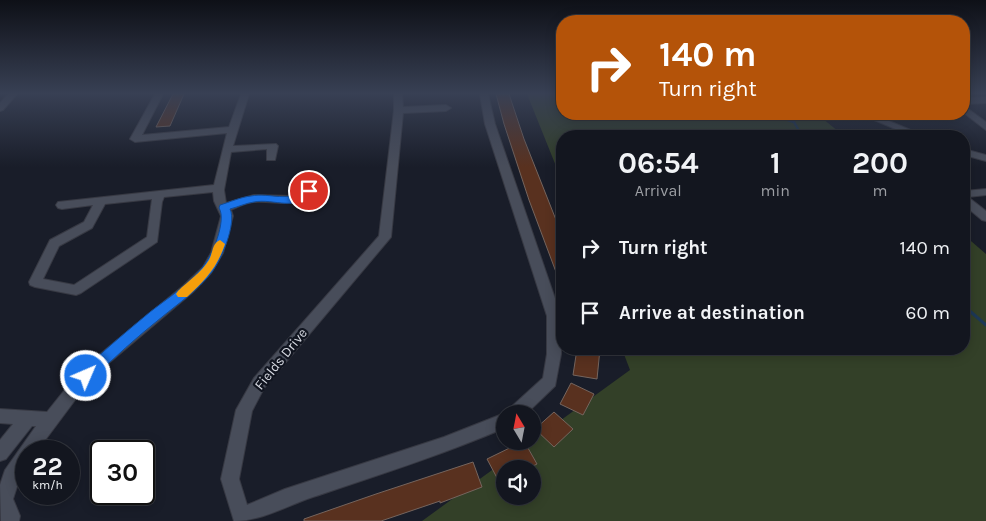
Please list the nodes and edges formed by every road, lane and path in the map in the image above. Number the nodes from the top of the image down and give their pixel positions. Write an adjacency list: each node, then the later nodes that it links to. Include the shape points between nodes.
1 (146, 118): 8 (street, via 135,139)
2 (238, 118): 8 (street)
3 (398, 118): 28 (street, Fields Drive, via 385,237 259,383 244,410 230,479 241,516 285,498 445,445)
4 (489, 118): 24 (street, via 554,316 550,380)
5 (975, 118): 7 (street)
6 (880, 120): 9 (street)
7 (986, 127)
8 (235, 129): 10 (street)
9 (905, 130)
10 (228, 149): 12 (street, via 273,146); 15 (street)
11 (970, 154): 13 (street)
12 (271, 158)
13 (986, 158)
14 (310, 178): 22 (street, via 309,191 303,197 281,201 253,198)
15 (219, 188): 18 (street); 22 (street, via 218,200)
16 (986, 192): 17 (street)
17 (970, 193)
18 (160, 195): 19 (street); 19 (street, via 156,202 153,239 76,290 35,282 54,244 88,225)
19 (101, 201): 21 (street)
20 (970, 204): 23 (street)
21 (62, 205)
22 (224, 208): 27 (street, via 226,222 217,253 207,270 188,290 98,364)
23 (986, 217)
24 (524, 405)
25 (0, 416): 26 (street)
26 (28, 418): 27 (street); 30 (street)
27 (49, 420): 29 (street)
28 (496, 424)
29 (35, 440)
30 (0, 453)
31 (15, 469): 32 (street, via 4,499)
32 (8, 519)

